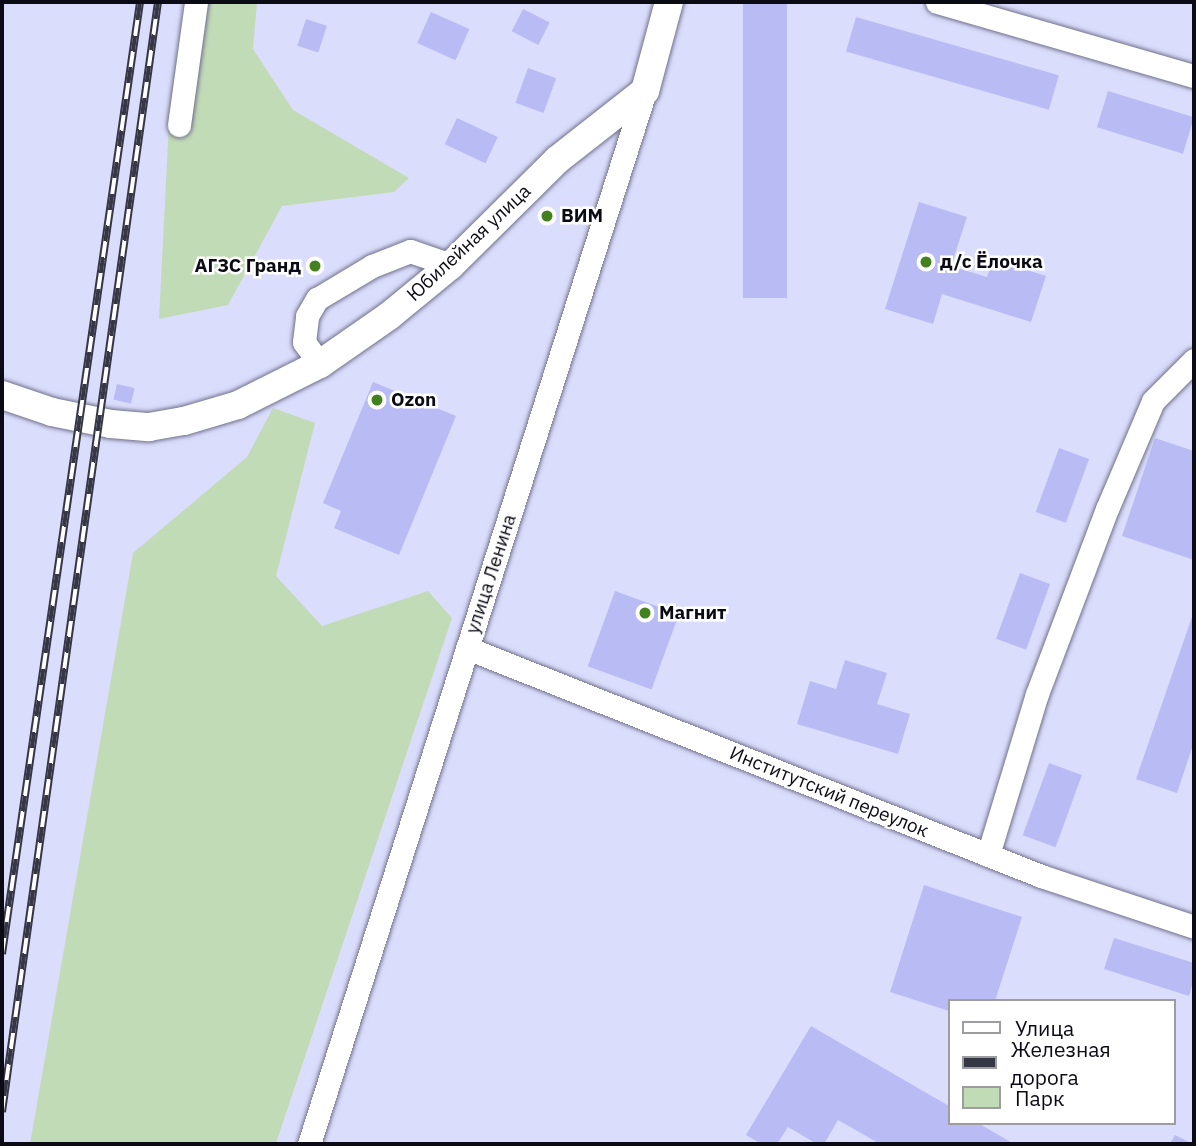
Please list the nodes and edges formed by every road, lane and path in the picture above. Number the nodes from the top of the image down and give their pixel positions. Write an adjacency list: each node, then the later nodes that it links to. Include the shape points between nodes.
1 (196, 2): 6 (street)
2 (669, 2): 5 (main road, улица Ленина)
3 (937, 2): 4 (street)
4 (1194, 76)
5 (645, 91): 7 (main road, Юбилейная улица, via 557,160); 11 (street, улица Ленина)
6 (179, 125)
7 (451, 265): 9 (main road, Юбилейная улица, via 390,316); 9 (street, via 410,251 372,266 317,299 307,316 304,341)
8 (1194, 360): 12 (street, via 1153,401 1107,509 1037,694)
9 (320, 363): 10 (main road, Юбилейная улица, via 238,405 149,427 52,412)
10 (2, 395)
11 (467, 648): 12 (street, Институтский переулок); 14 (street, улица Ленина)
12 (988, 855): 13 (street, Институтский переулок)
13 (1194, 927)
14 (309, 1144)

